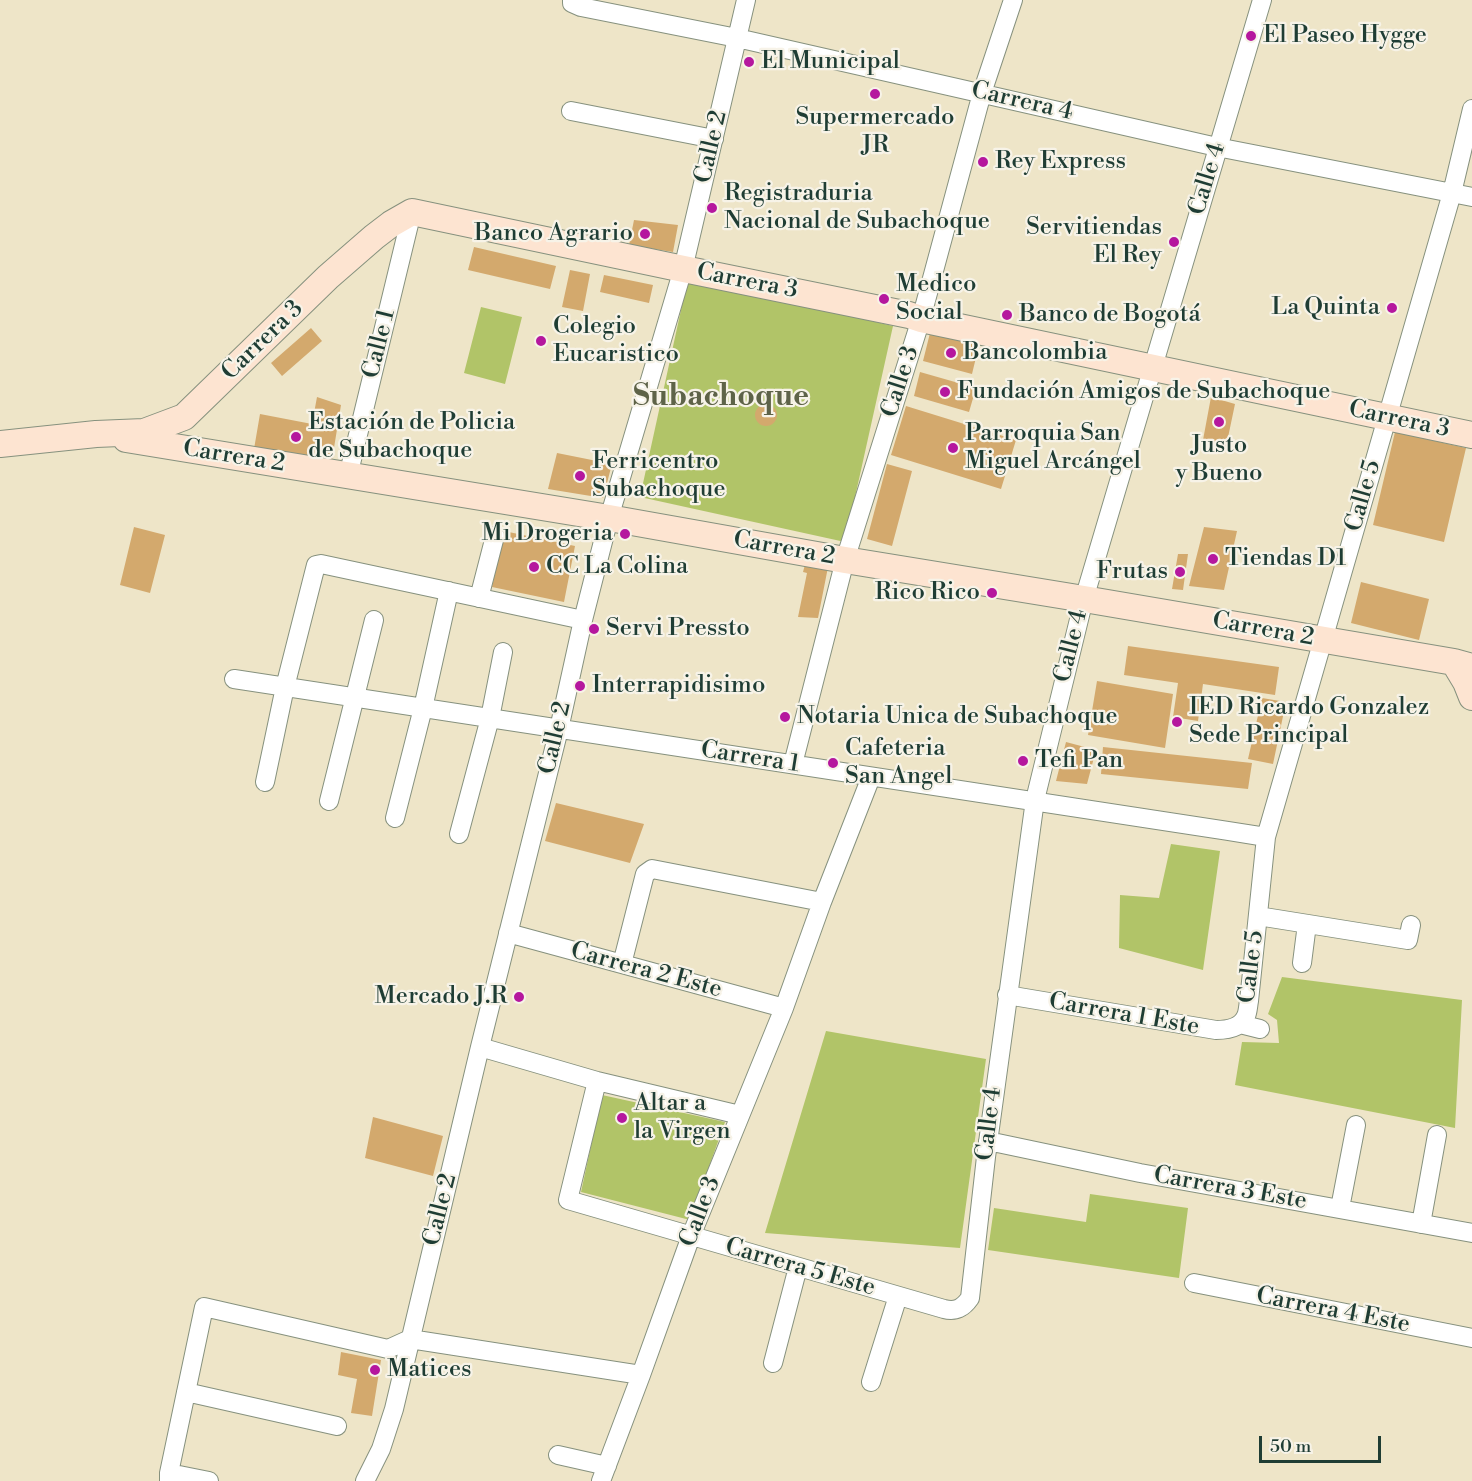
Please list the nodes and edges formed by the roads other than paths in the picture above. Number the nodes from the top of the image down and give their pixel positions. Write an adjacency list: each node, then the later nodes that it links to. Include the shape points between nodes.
1 (746, 0): 5 (street, Calle 2)
2 (1013, 0): 6 (street, Calle 3)
3 (1262, 0): 10 (street, Calle 4)
4 (572, 2): 5 (street, Carrera 4)
5 (737, 38): 6 (street, Carrera 4); 9 (street, Calle 2)
6 (982, 93): 10 (street, Carrera 4); 15 (street, Calle 3)
7 (1472, 109): 11 (street, Calle 5)
8 (571, 111): 9 (street)
9 (714, 139): 14 (street, Calle 2)
10 (1217, 147): 11 (street, Carrera 4); 16 (street, Calle 4)
11 (1452, 193): 12 (street, Carrera 4); 18 (street, Calle 5)
12 (1472, 197)
13 (412, 212): 14 (street, Carrera 3); 17 (street, Carrera 3, via 374,237 328,277); 23 (street, Calle 1)
14 (683, 269): 15 (street, Carrera 3); 24 (street, Calle 2)
15 (921, 319): 16 (street, Carrera 3); 26 (street, Calle 3)
16 (1152, 367): 18 (street, Carrera 3); 29 (street, Calle 4)
17 (184, 417): 19 (street, Carrera 3, via 144,432); 22 (street)
18 (1387, 417): 20 (street, Carrera 3); 32 (street, Calle 5)
19 (96, 434): 21 (street); 22 (street, Carrera 2)
20 (1472, 435)
21 (0, 444)
22 (180, 448): 23 (street, Carrera 2)
23 (348, 476): 24 (street, Carrera 2)
24 (609, 518): 26 (street, Carrera 2); 31 (street, Calle 2)
25 (495, 536): 28 (street)
26 (845, 560): 29 (street, Carrera 2); 42 (street, Calle 3)
27 (449, 591): 28 (street); 36 (street, via 316,565); 39 (street)
28 (479, 598): 31 (street)
29 (1084, 599): 32 (street, Carrera 2); 45 (street, Calle 4)
30 (374, 620): 37 (street)
31 (583, 620): 41 (street, Calle 2)
32 (1323, 640): 34 (street, Carrera 2); 49 (street, Calle 5)
33 (503, 652): 40 (street)
34 (1463, 664): 38 (street)
35 (234, 679): 36 (street, Carrera 1)
36 (285, 687): 37 (street, Carrera 1); 44 (street)
37 (354, 697): 39 (street, Carrera 1); 46 (street)
38 (1472, 697)
39 (423, 708): 40 (street, Carrera 1); 47 (street)
40 (490, 718): 41 (street, Carrera 1); 48 (street)
41 (559, 729): 42 (street, Carrera 1); 54 (street, Calle 2)
42 (793, 764): 43 (street, Carrera 1)
43 (871, 777): 45 (street, Carrera 1); 50 (street, Calle 3)
44 (265, 782)
45 (1035, 800): 49 (street, Carrera 1); 57 (street, Calle 4)
46 (329, 801)
47 (395, 818)
48 (459, 834)
49 (1266, 837): 51 (street, Calle 5)
50 (822, 902): 56 (street, via 652,869 645,874); 58 (street, Calle 3)
51 (1258, 916): 52 (street); 59 (street, Calle 5, via 1249,1002)
52 (1307, 924): 53 (street, via 1408,940); 55 (street)
53 (1411, 925)
54 (508, 933): 56 (street, Carrera 2 Este); 61 (street, Calle 2)
55 (1302, 963)
56 (622, 964): 58 (street, Carrera 2 Este)
57 (1007, 995): 59 (street, Carrera 1 Este, via 1216,1030); 66 (street, Calle 4)
58 (784, 1008): 63 (street, Calle 3)
59 (1240, 1024): 60 (street)
60 (1260, 1029)
61 (480, 1047): 62 (street); 76 (street, Calle 2)
62 (597, 1081): 63 (street); 70 (street, Carrera 5 Este, via 568,1200)
63 (740, 1115): 70 (street, Calle 3)
64 (1356, 1125): 67 (street)
65 (1437, 1135): 68 (street)
66 (988, 1141): 67 (street, Carrera 3 Este); 71 (street, Calle 4)
67 (1340, 1209): 68 (street, Carrera 3 Este)
68 (1421, 1224): 69 (street, Carrera 3 Este)
69 (1472, 1233)
70 (691, 1236): 72 (street, Carrera 5 Este); 78 (street, Calle 3)
71 (977, 1239): 74 (street, Carrera 5 Este, via 970,1298 964,1307 951,1311)
72 (798, 1267): 74 (street, Carrera 5 Este); 77 (street)
73 (1194, 1283): 75 (street, Carrera 4 Este)
74 (898, 1296): 79 (street)
75 (1472, 1338)
76 (410, 1339): 78 (street); 80 (street, via 388,1348 204,1307); 86 (street, Calle 2, via 394,1409)
77 (773, 1363)
78 (641, 1375): 83 (street, Calle 3)
79 (871, 1382)
80 (186, 1392): 81 (street); 84 (street)
81 (337, 1426)
82 (558, 1455): 83 (street)
83 (604, 1473)
84 (169, 1477): 85 (street)
85 (209, 1481)
86 (365, 1481)

